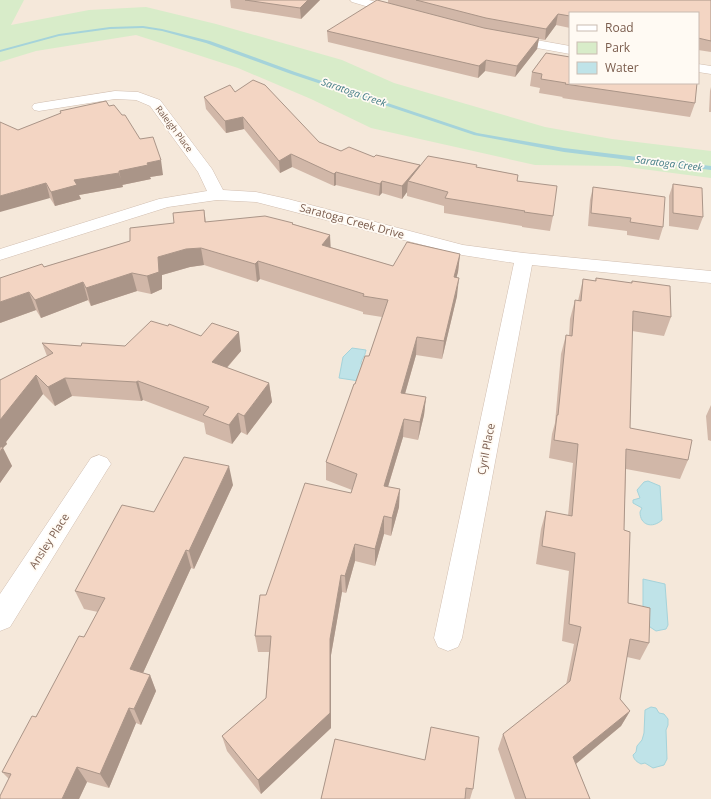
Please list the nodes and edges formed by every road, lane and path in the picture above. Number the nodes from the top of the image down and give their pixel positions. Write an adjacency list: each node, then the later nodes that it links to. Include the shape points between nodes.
1 (356, 0): 2 (street)
2 (408, 14)
3 (497, 36): 4 (street)
4 (569, 50)
5 (699, 68): 6 (street)
6 (711, 70)
7 (38, 107): 8 (street, Raleigh Place, via 115,95 138,96 155,103 206,172)
8 (217, 195): 9 (street, Saratoga Creek Drive, via 165,203); 10 (street, Saratoga Creek Drive, via 256,197 462,250)
9 (0, 255)
10 (524, 259): 11 (street, Saratoga Creek Drive); 14 (street, Cyril Place)
11 (711, 277)
12 (99, 464): 13 (street, Ansley Place)
13 (0, 618)
14 (448, 638)

